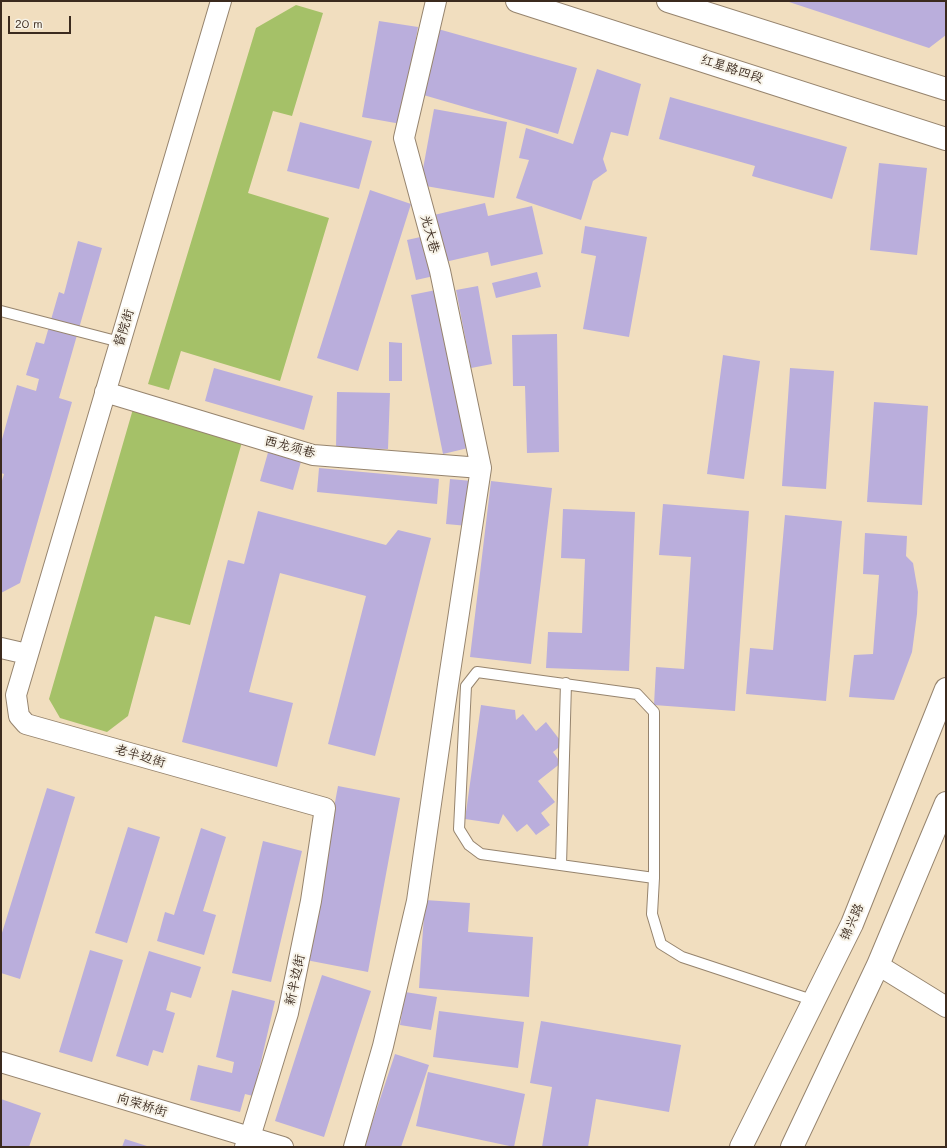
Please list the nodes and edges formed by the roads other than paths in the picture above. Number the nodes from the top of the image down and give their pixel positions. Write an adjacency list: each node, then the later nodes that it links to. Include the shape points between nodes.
1 (222, 1): 8 (street, 督院街)
2 (436, 1): 10 (street, 光大巷, via 404,138 440,271)
3 (517, 1): 6 (main road, 红星路四段)
4 (668, 1): 5 (main road)
5 (946, 89)
6 (946, 139)
7 (1, 311): 8 (lane)
8 (120, 342): 9 (street, 督院街)
9 (105, 392): 10 (street, 西龙须巷, via 313,455); 12 (street, 督院街)
10 (481, 468): 25 (street, via 417,901 383,1046)
11 (1, 648): 12 (street)
12 (27, 654): 16 (street, 老半边街, via 16,695 18,716 26,724)
13 (566, 683): 17 (lane); 17 (lane, via 477,672 466,686 459,829 469,845 481,854); 18 (lane, via 636,694 654,712)
14 (946, 688): 20 (main road, 锦兴路, via 852,924)
15 (946, 803): 19 (main road)
16 (325, 808): 23 (street, 新半边街, via 311,900 288,1013)
17 (561, 865): 18 (lane)
18 (654, 878): 20 (lane, via 652,914 661,944 682,957)
19 (878, 965): 21 (street); 27 (main road)
20 (815, 1001): 26 (main road, 锦兴路)
21 (946, 1007)
22 (1, 1062): 23 (street, 向荣桥街)
23 (248, 1142): 24 (street, 向荣桥街)
24 (283, 1147)
25 (354, 1147)
26 (741, 1147)
27 (792, 1147)

